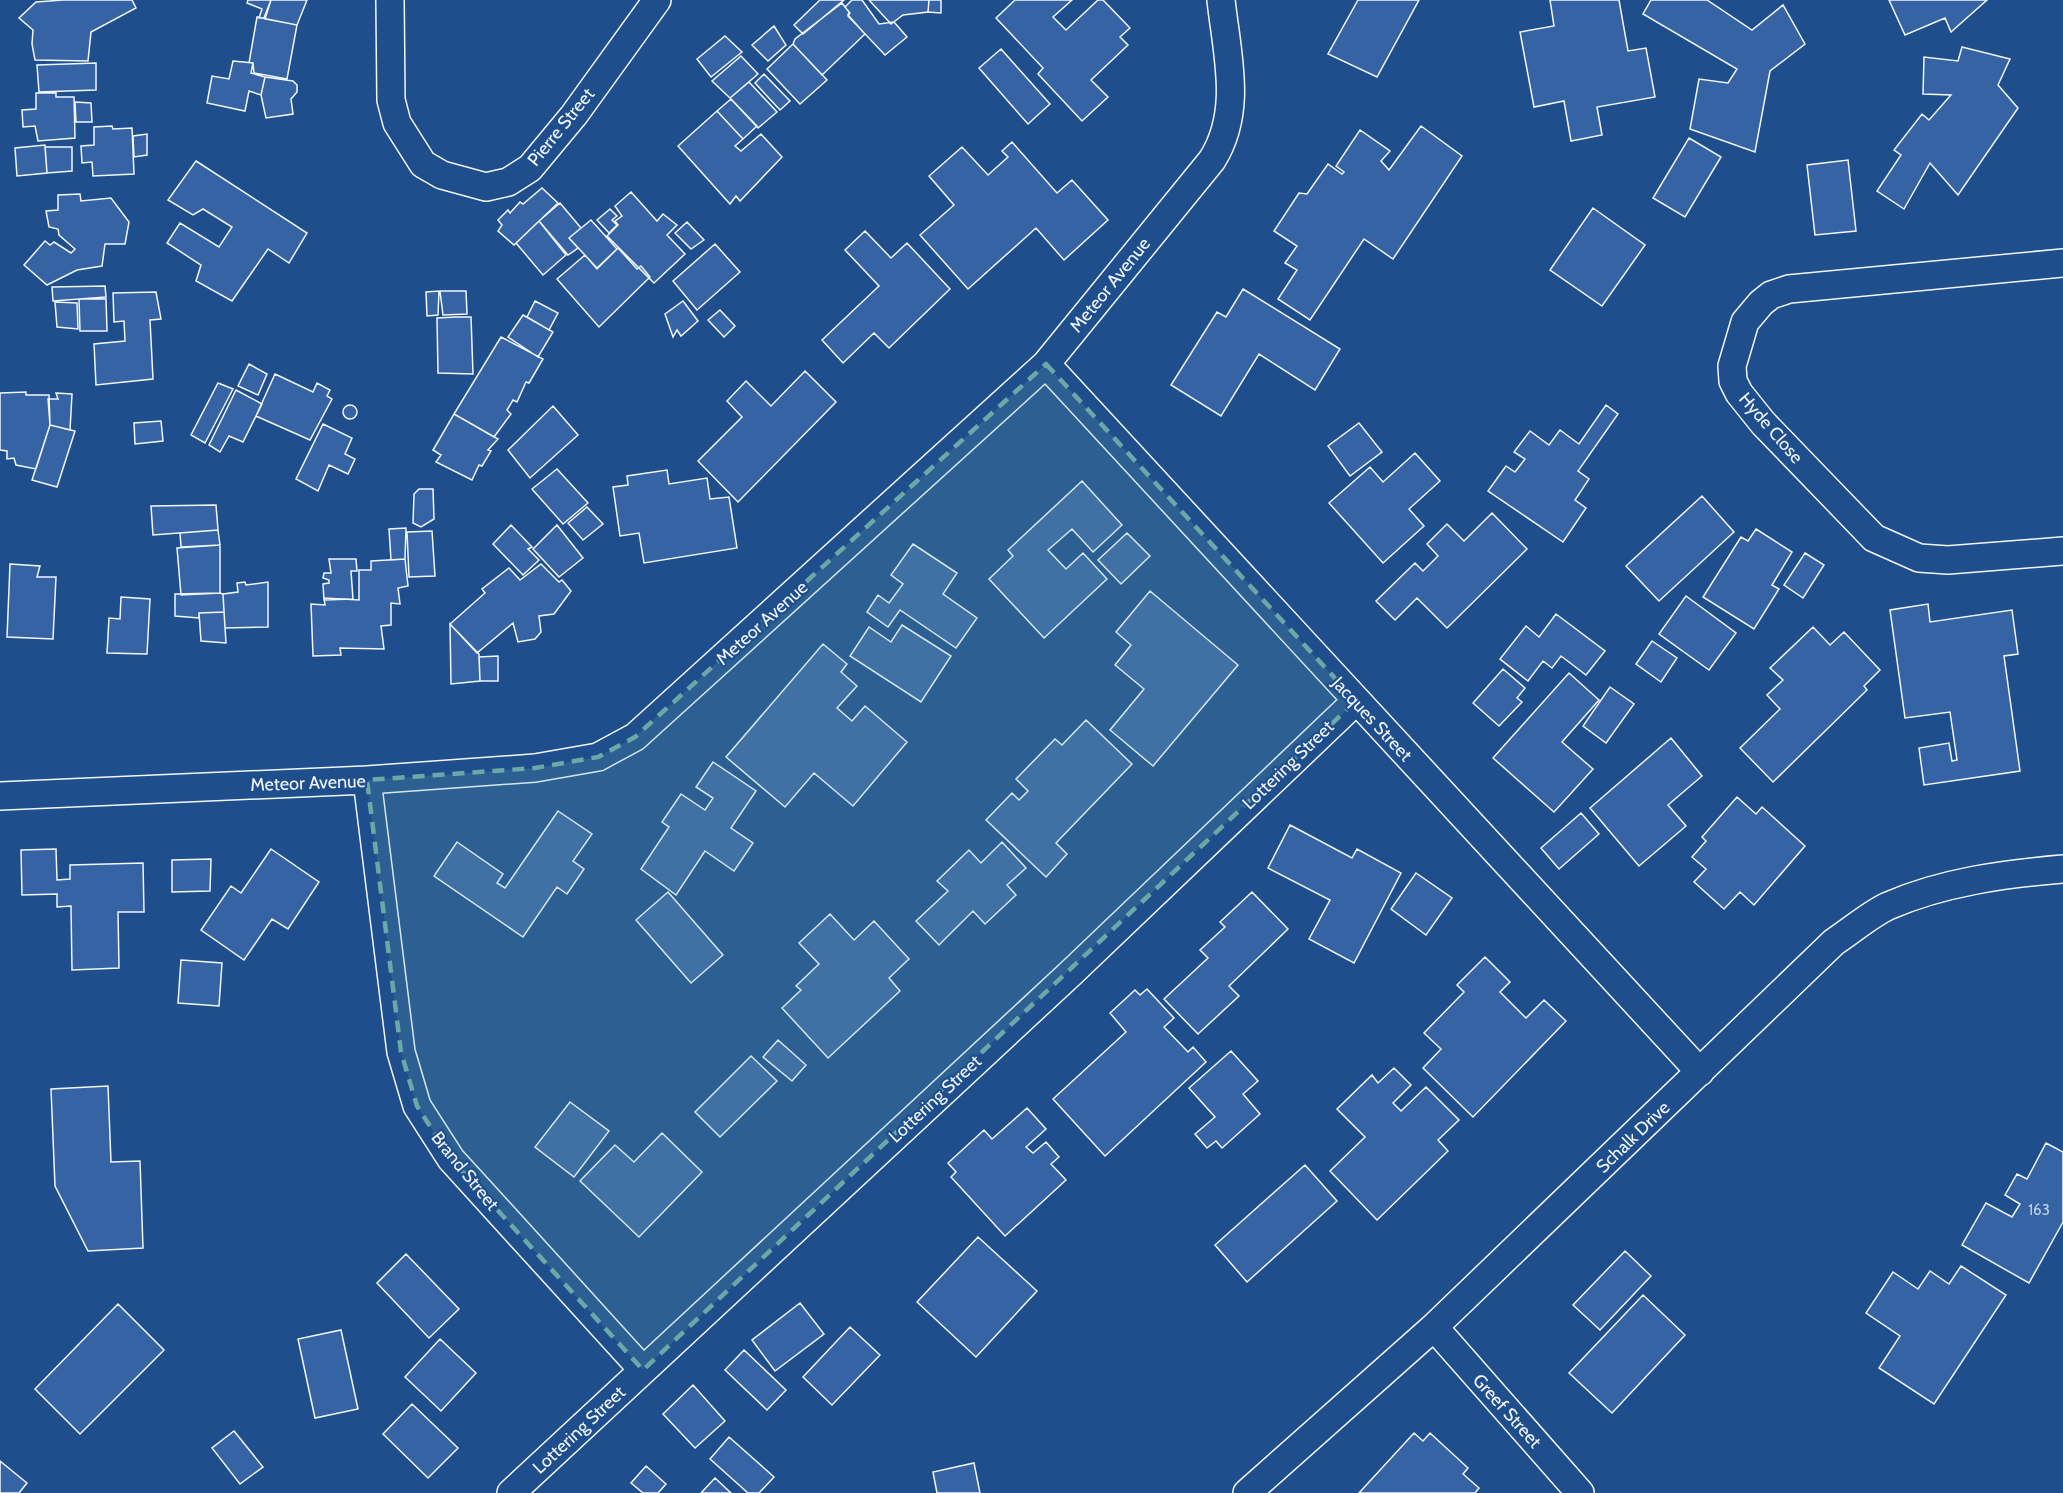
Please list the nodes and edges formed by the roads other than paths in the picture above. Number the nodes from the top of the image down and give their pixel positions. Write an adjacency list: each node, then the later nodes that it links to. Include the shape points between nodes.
1 (390, 0): 2 (street, Pierre Street, via 391,100 397,123 423,164 442,175 486,187 508,182 530,168 574,116)
2 (657, 0)
3 (1221, 0): 5 (street, Meteor Avenue, via 1231,93 1228,129 1221,147)
4 (2063, 263): 6 (street, Hyde Close, via 1789,290 1771,295 1745,322 1732,366 1738,393 1874,538 1919,558 1948,560)
5 (1046, 364): 7 (street, Jacques Street); 8 (street, Meteor Avenue, via 635,737 598,757 535,768)
6 (2063, 551)
7 (1356, 701): 11 (street, Jacques Street); 13 (street, Lottering Street, via 1071,973)
8 (367, 780): 9 (street, Meteor Avenue); 13 (street, Brand Street, via 401,1052 417,1106 451,1159)
9 (0, 796)
10 (2063, 869): 11 (street, Schalk Drive, via 1969,881 1886,907 1834,942)
11 (1700, 1072): 12 (street, Schalk Drive)
12 (1434, 1327): 15 (street, Schalk Drive); 16 (street, Greef Street)
13 (643, 1370): 14 (street, Lottering Street)
14 (511, 1493)
15 (1247, 1493)
16 (1580, 1493)

